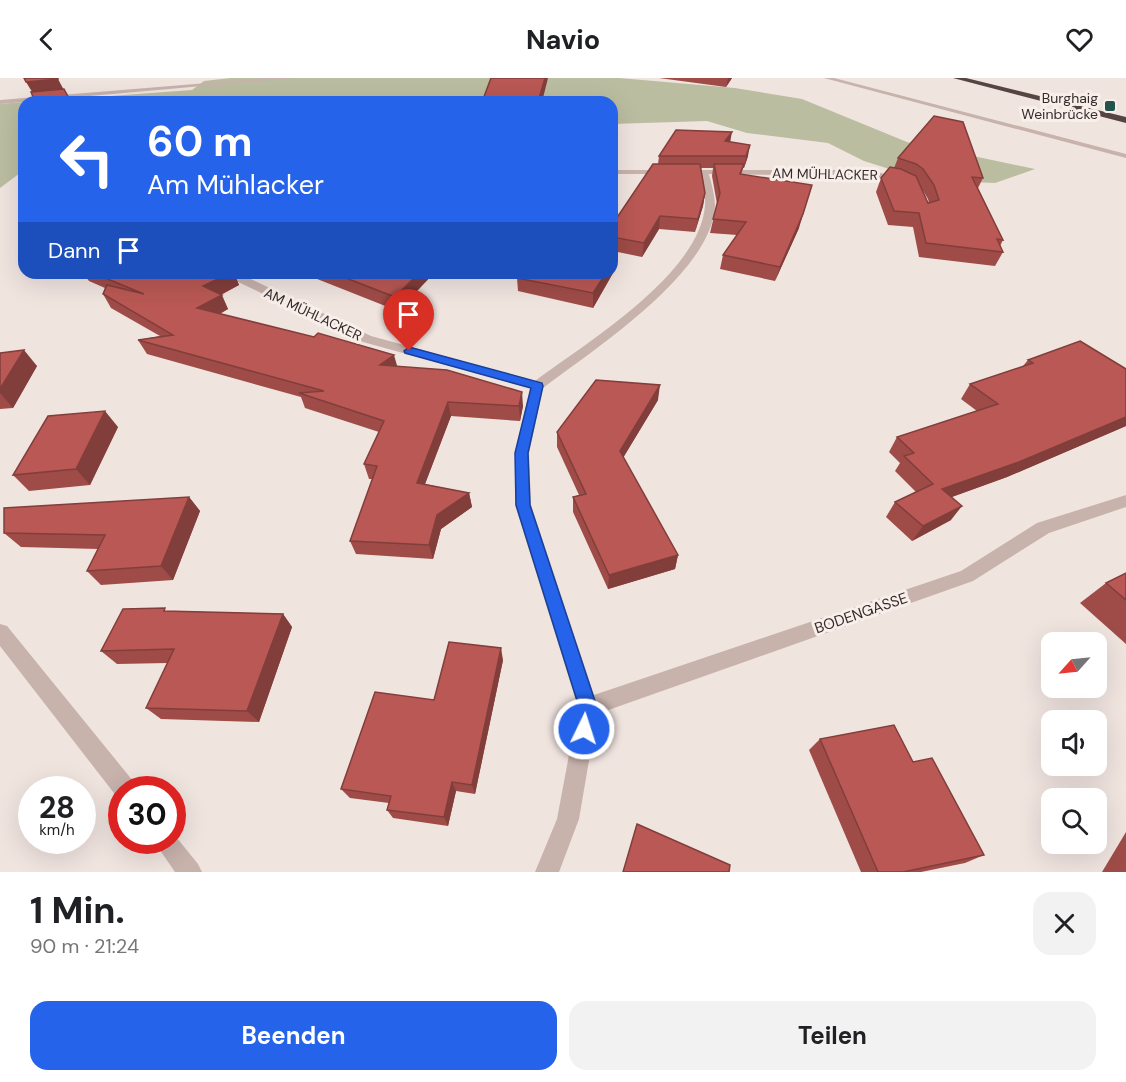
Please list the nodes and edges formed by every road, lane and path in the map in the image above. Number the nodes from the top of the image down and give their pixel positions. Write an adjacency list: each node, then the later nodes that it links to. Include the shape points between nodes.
1 (290, 78): 5 (street)
2 (827, 78): 9 (street)
3 (957, 78): 8 (highway)
4 (989, 78): 8 (highway)
5 (72, 96)
6 (18, 101): 7 (street)
7 (0, 102)
8 (1126, 120)
9 (1126, 156)
10 (618, 172): 11 (street, AM MÜHLACKER)
11 (704, 172): 12 (street, AM MÜHLACKER, via 869,173); 14 (street, via 710,206 701,236 687,260 644,306)
12 (910, 183)
13 (243, 279): 14 (street, AM MÜHLACKER, via 367,339)
14 (537, 386): 17 (street, via 522,453 523,505)
15 (1126, 501): 17 (street, BODENGASSE, via 1043,528 967,576)
16 (0, 632): 18 (street)
17 (588, 707): 21 (street, via 568,819)
18 (115, 776)
19 (176, 854): 20 (street)
20 (190, 872)
21 (547, 872)

